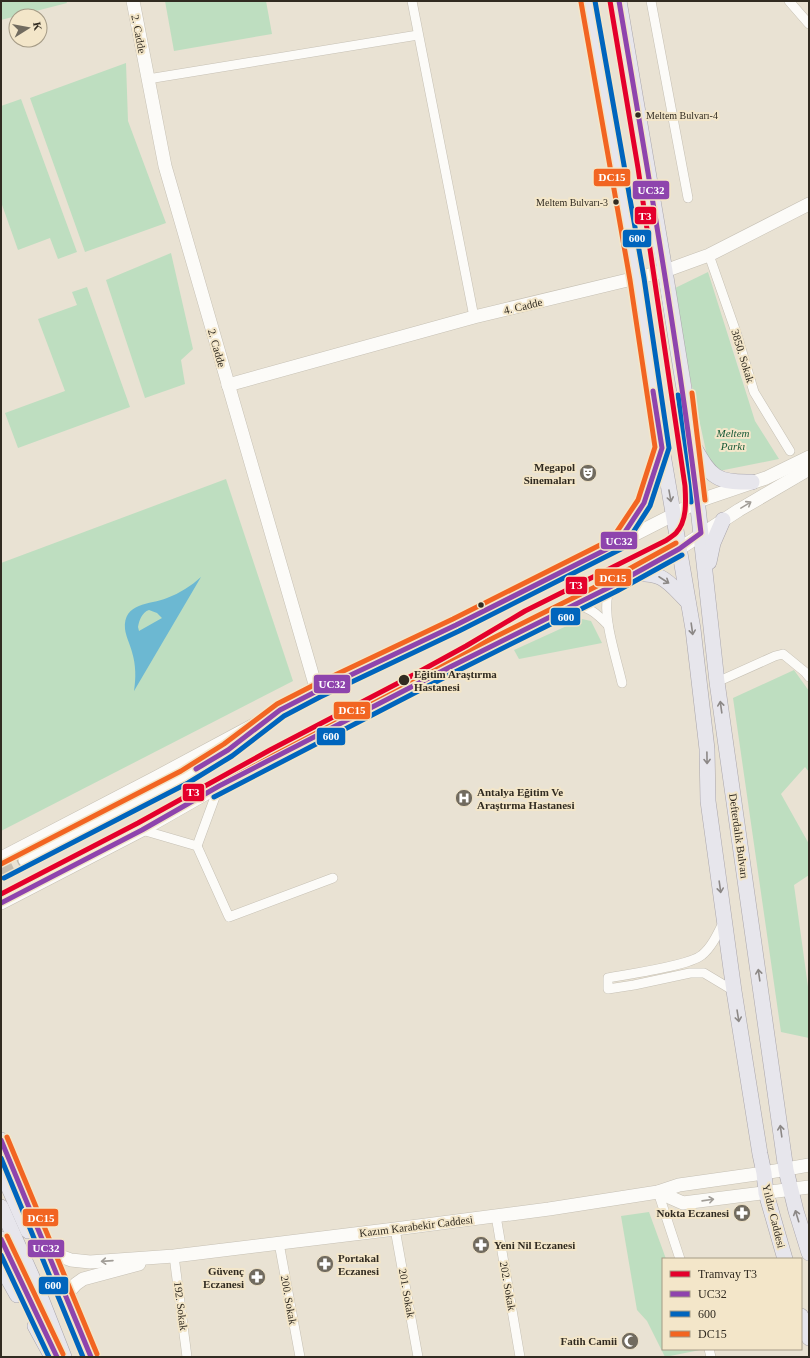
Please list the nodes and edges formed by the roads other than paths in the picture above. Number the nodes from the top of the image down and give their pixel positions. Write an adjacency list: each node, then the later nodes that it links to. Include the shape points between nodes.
1 (133, 1): 9 (street, 2. Cadde)
2 (412, 1): 8 (street)
3 (588, 1): 14 (main road)
4 (619, 1): 13 (main road, Defterdalık Bulvarı)
5 (651, 1): 10 (street)
6 (789, 1): 7 (street)
7 (809, 24)
8 (418, 35): 9 (street); 15 (street)
9 (148, 78): 16 (street, 2. Cadde, via 164,166)
10 (688, 198)
11 (809, 204): 12 (street, 4. Cadde)
12 (709, 255): 13 (street, 4. Cadde); 19 (street, 3850. Sokak, via 754,392)
13 (665, 271): 14 (street, 4. Cadde); 17 (main road, Defterdalık Bulvarı)
14 (637, 279): 15 (street, 4. Cadde); 18 (main road)
15 (474, 317): 16 (street, 4. Cadde)
16 (228, 385): 38 (street, 2. Cadde)
17 (691, 441): 22 (main road, via 710,471 720,479 734,483); 23 (main road, Defterdalık Bulvarı)
18 (662, 448): 24 (main road, one-way to 24); 27 (main road, via 644,503)
19 (790, 451)
20 (809, 457): 22 (street)
21 (809, 469): 25 (street, one-way to 21)
22 (752, 482): 23 (street)
23 (698, 501): 24 (street); 26 (main road, Defterdalık Bulvarı)
24 (673, 515): 27 (street); 28 (main road)
25 (723, 520): 26 (street); 31 (main road, via 713,543)
26 (701, 533): 28 (street); 31 (main road, Defterdalık Bulvarı)
27 (617, 544): 38 (street)
28 (679, 549): 29 (street); 32 (main road)
29 (632, 574): 30 (street); 32 (main road, one-way to 32, via 647,573 664,578)
30 (614, 584): 33 (street); 34 (street, via 608,594)
31 (707, 587): 36 (main road, Defterdalık Bulvarı)
32 (688, 602): 47 (main road, one-way to 47, via 706,748 708,801)
33 (573, 605): 34 (street, via 583,606 594,612); 40 (street)
34 (608, 625): 37 (street)
35 (809, 677): 36 (street, via 783,654)
36 (717, 682): 52 (main road, Defterdalık Bulvarı, one-way to 36)
37 (622, 683)
38 (317, 691): 39 (street)
39 (280, 710): 43 (street); 44 (street, via 228,750 184,777)
40 (218, 786): 41 (street); 42 (street)
41 (142, 830): 42 (street); 46 (street)
42 (197, 846): 45 (street, via 229,917)
43 (1, 858)
44 (25, 860)
45 (333, 878)
46 (1, 903)
47 (725, 918): 48 (main road); 48 (street, via 712,944 702,956 689,962 608,978 608,989 690,973 704,973)
48 (734, 991): 53 (main road, one-way to 53)
49 (1, 1140): 63 (main road)
50 (809, 1165): 52 (street, Kazım Karabekir Caddesi)
51 (1, 1170): 75 (main road)
52 (786, 1170): 53 (street, Kazım Karabekir Caddesi); 55 (main road, Yıldız Caddesi)
53 (764, 1173): 56 (street, Kazım Karabekir Caddesi, via 679,1185); 57 (main road, Yıldız Caddesi)
54 (809, 1187): 55 (street)
55 (791, 1190): 57 (street); 64 (main road, Yıldız Caddesi, one-way to 55)
56 (658, 1192): 57 (street, one-way to 57, via 683,1203); 59 (street, Kazım Karabekir Caddesi); 66 (street)
57 (766, 1193): 67 (main road, Yıldız Caddesi)
58 (1, 1207): 74 (main road, via 38,1288)
59 (496, 1216): 60 (street, Kazım Karabekir Caddesi); 80 (street, 202. Sokak)
60 (395, 1229): 62 (street, Kazım Karabekir Caddesi); 79 (street, 201. Sokak)
61 (1, 1239): 73 (main road)
62 (279, 1243): 65 (street, Kazım Karabekir Caddesi); 78 (street, 200. Sokak)
63 (47, 1251): 65 (street, one-way to 63, via 90,1262 71,1260); 69 (main road)
64 (809, 1253)
65 (174, 1256): 69 (street, via 83,1279); 77 (street, 192. Sokak)
66 (680, 1258)
67 (785, 1258)
68 (1, 1268): 72 (main road)
69 (66, 1295): 76 (main road)
70 (802, 1319): 71 (main road)
71 (809, 1338)
72 (52, 1357)
73 (57, 1357)
74 (64, 1357)
75 (87, 1357)
76 (91, 1357)
77 (187, 1357)
78 (300, 1357)
79 (418, 1357)
80 (520, 1357)

